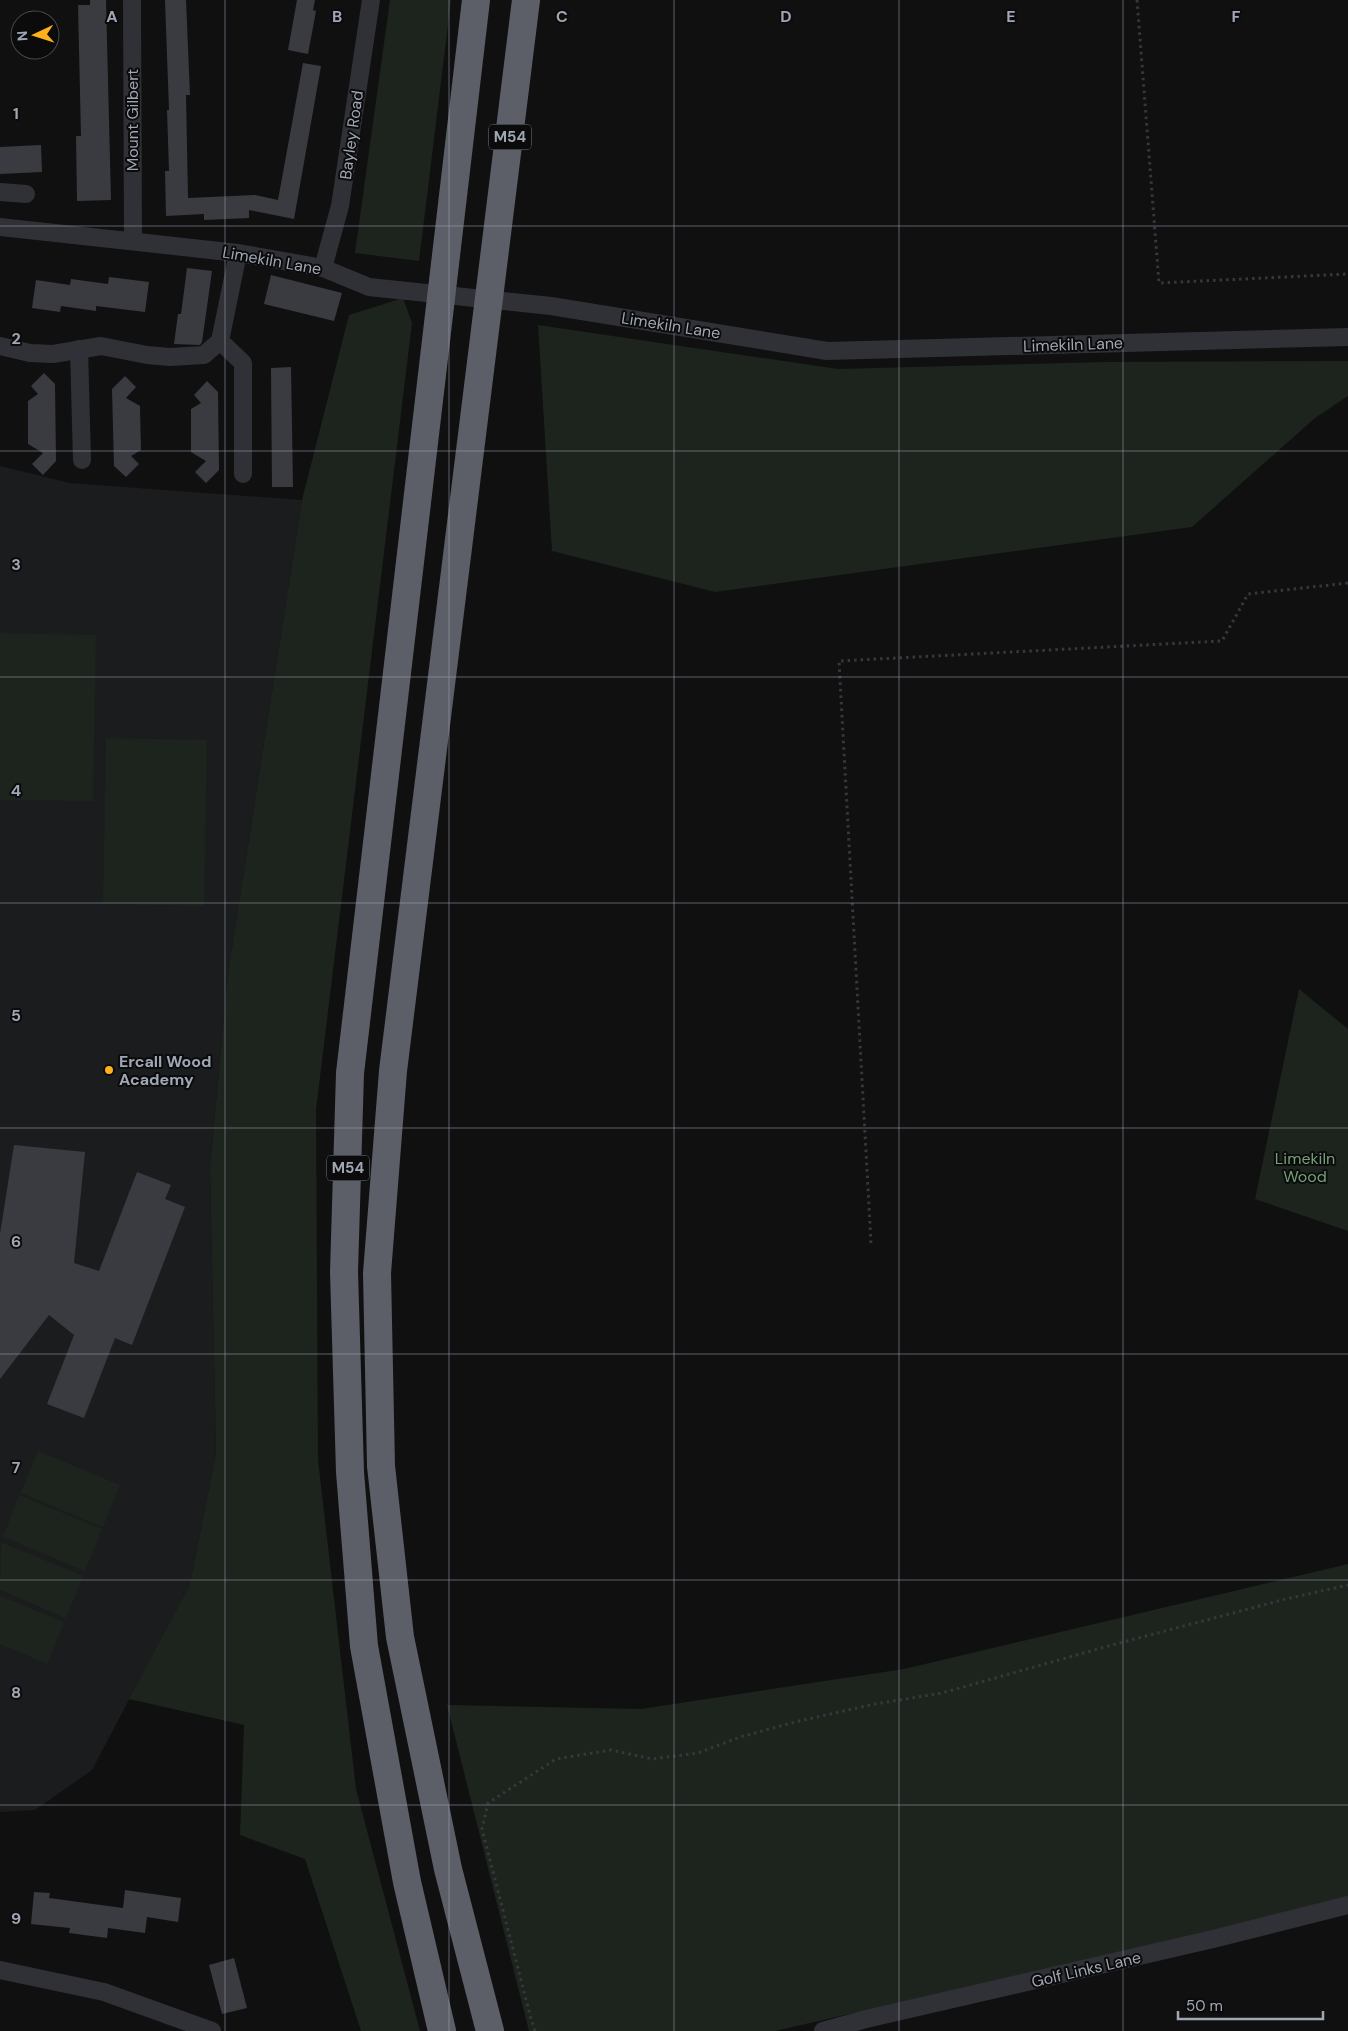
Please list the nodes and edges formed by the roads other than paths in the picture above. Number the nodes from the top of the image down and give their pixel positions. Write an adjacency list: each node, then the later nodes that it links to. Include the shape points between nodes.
1 (132, 0): 8 (street, Mount Gilbert)
2 (371, 0): 10 (street, Bayley Road, via 340,206)
3 (476, 0): 20 (highway, M54, via 350,1073 344,1272 350,1472 364,1646 407,1882)
4 (526, 0): 21 (highway, M54, via 393,1071 377,1273 381,1466 400,1638 448,1869)
5 (0, 192): 6 (street)
6 (26, 194)
7 (0, 227): 8 (street, Limekiln Lane)
8 (133, 240): 9 (street, Limekiln Lane)
9 (238, 253): 10 (street, Limekiln Lane); 12 (street)
10 (323, 268): 11 (street, Limekiln Lane, via 369,287 551,306 827,351)
11 (1348, 337)
12 (220, 341): 14 (street, via 204,355 170,357 101,346); 16 (street, via 243,363)
13 (0, 346): 14 (street, via 53,354)
14 (79, 349): 15 (street)
15 (82, 460)
16 (243, 474)
17 (1348, 1905): 22 (street, Golf Links Lane)
18 (0, 1970): 19 (street, via 104,1992)
19 (212, 2031)
20 (442, 2031)
21 (490, 2031)
22 (823, 2031)

